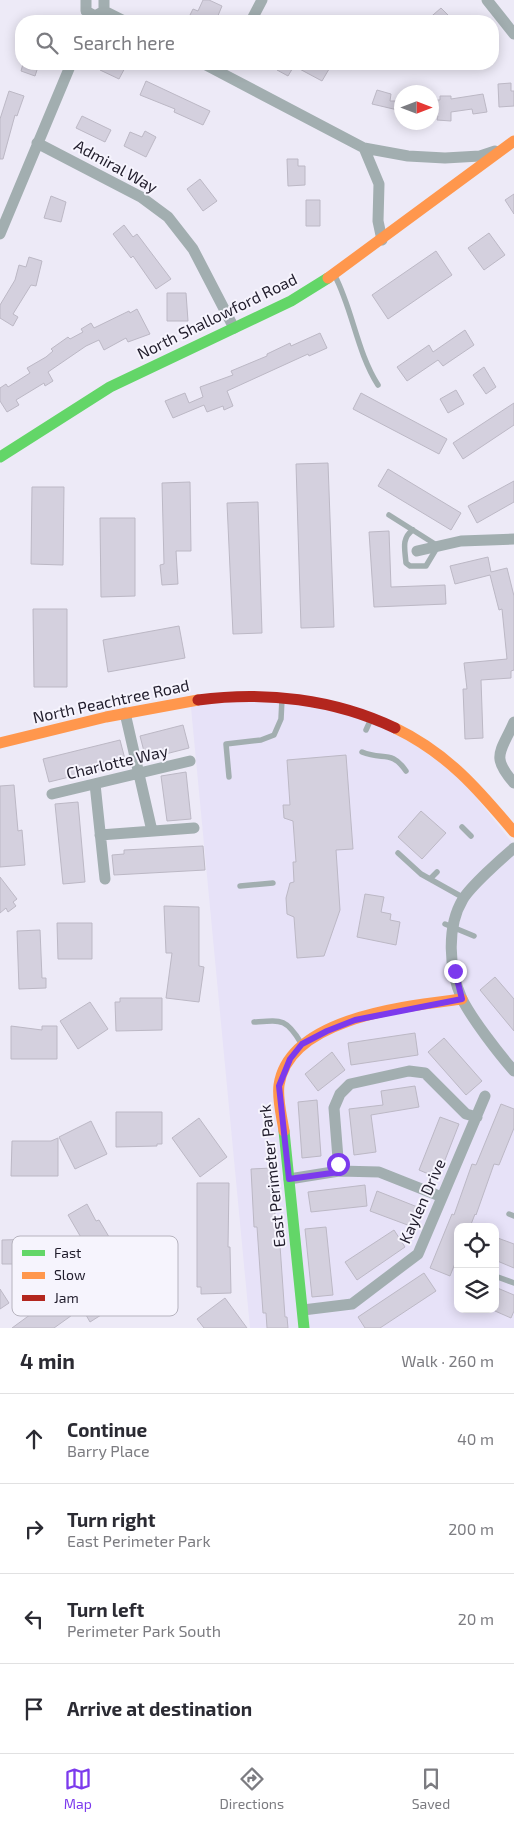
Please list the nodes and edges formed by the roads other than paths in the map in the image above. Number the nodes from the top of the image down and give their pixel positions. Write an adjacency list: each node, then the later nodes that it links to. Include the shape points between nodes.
1 (85, 0): 5 (street)
2 (262, 0): 7 (street)
3 (487, 0): 8 (street)
4 (104, 5): 6 (street)
5 (88, 15)
6 (116, 15)
7 (254, 15)
8 (499, 15)
9 (499, 15): 10 (street)
10 (514, 34)
11 (68, 70): 14 (street)
12 (228, 70): 15 (street)
13 (514, 141): 16 (street, North Shallowford Road)
14 (37, 143): 17 (street); 20 (street, Admiral Way, via 141,197 168,217 192,249)
15 (364, 148): 16 (street, via 408,156 445,158 480,156); 18 (street, via 379,184 378,222)
16 (503, 149): 18 (street, North Shallowford Road)
17 (0, 234)
18 (382, 240): 19 (street, North Shallowford Road)
19 (334, 274): 20 (street, North Shallowford Road, via 291,301); 21 (lane, via 346,300 367,368)
20 (234, 328): 22 (street, North Shallowford Road, via 110,387)
21 (378, 385)
22 (0, 457)
23 (389, 515): 24 (lane)
24 (412, 530): 26 (lane); 26 (lane, via 404,540 406,563 410,566 426,566)
25 (514, 539): 26 (street, via 461,541)
26 (438, 546): 27 (street)
27 (417, 551)
28 (283, 697): 29 (street, North Peachtree Road, via 236,695); 30 (street, North Peachtree Road, via 326,704); 38 (lane, via 281,719 274,735 261,740 226,744)
29 (125, 713): 33 (street, North Peachtree Road); 37 (street)
30 (371, 717): 32 (lane); 45 (street, North Peachtree Road, via 420,740 459,771)
31 (514, 722): 39 (street, via 498,755 501,769)
32 (366, 730)
33 (0, 743)
34 (362, 752): 36 (lane, via 374,757 389,755 398,760)
35 (190, 761): 37 (street, Charlotte Way)
36 (406, 772)
37 (139, 773): 40 (street, Charlotte Way); 44 (street)
38 (229, 777)
39 (514, 783)
40 (95, 784): 41 (street, Charlotte Way); 46 (street)
41 (52, 794)
42 (194, 828): 44 (street)
43 (462, 828): 47 (lane)
44 (152, 831): 46 (street)
45 (514, 832)
46 (100, 835): 51 (street)
47 (471, 836)
48 (514, 848): 55 (street)
49 (398, 853): 52 (lane)
50 (437, 872): 52 (lane)
51 (105, 879)
52 (430, 879): 55 (lane)
53 (273, 883): 54 (lane)
54 (240, 886)
55 (464, 898): 56 (street)
56 (449, 925): 57 (lane); 58 (street)
57 (474, 936)
58 (462, 999): 60 (street, East Perimeter Park, via 355,1020); 61 (street)
59 (254, 1022): 60 (lane, via 280,1020 292,1027)
60 (302, 1044): 65 (street, East Perimeter Park, via 290,1059 279,1086)
61 (514, 1071)
62 (486, 1096): 63 (street, Kaylen Drive)
63 (477, 1117): 64 (street, via 466,1114 425,1073 410,1071 350,1084 340,1094 334,1108); 66 (street, Kaylen Drive)
64 (339, 1172): 65 (street); 66 (street, via 379,1172)
65 (289, 1179): 69 (street, East Perimeter Park)
66 (442, 1197): 69 (street, Kaylen Drive, via 416,1256 352,1304)
67 (499, 1277): 68 (lane)
68 (514, 1283)
69 (302, 1310): 70 (street, East Perimeter Park)
70 (304, 1328)

